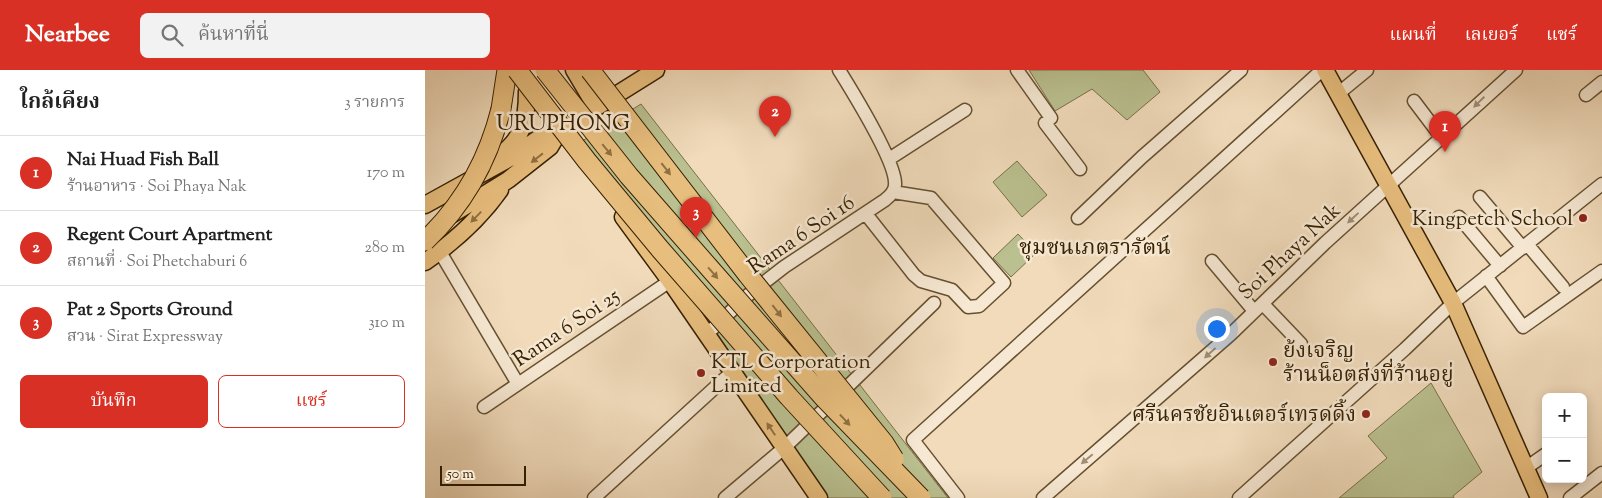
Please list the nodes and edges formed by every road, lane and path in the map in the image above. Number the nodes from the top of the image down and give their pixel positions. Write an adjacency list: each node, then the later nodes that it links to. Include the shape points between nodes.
1 (507, 70): 38 (highway, bridge, via 501,109 485,160)
2 (513, 70): 16 (main road)
3 (517, 70): 63 (highway, bridge, via 659,249)
4 (545, 70): 59 (highway, one-way to 59, bridge, via 629,176 825,399)
5 (574, 70): 14 (main road)
6 (600, 70): 20 (highway, bridge)
7 (656, 70): 20 (main road)
8 (839, 70): 25 (street)
9 (1017, 70): 26 (street, via 1051,118 1045,123)
10 (1241, 70): 36 (street, via 1142,157)
11 (1323, 70): 17 (main road); 65 (street, via 913,440)
12 (1367, 70): 17 (street)
13 (1516, 70): 23 (street, Soi Phaya Nak, one-way to 23)
14 (587, 78): 20 (highway, bridge)
15 (1602, 82): 18 (street)
16 (527, 90): 22 (main road); 32 (main road, via 527,116 507,150)
17 (1339, 93): 29 (main road)
18 (1586, 95)
19 (1414, 101): 23 (street)
20 (607, 103): 22 (main road); 59 (highway, one-way to 59, bridge, via 884,443)
21 (965, 110): 25 (street)
22 (560, 130): 24 (main road, via 542,136); 27 (main road, one-way to 27, via 550,148); 45 (main road)
23 (1442, 138): 29 (street, Soi Phaya Nak)
24 (512, 157): 32 (main road); 34 (main road)
25 (889, 160): 30 (street, via 895,178)
26 (1080, 169)
27 (508, 180): 37 (main road); 38 (main road, one-way to 38, via 495,198)
28 (1602, 184): 39 (street)
29 (1390, 186): 48 (main road); 49 (street, Soi Phaya Nak, one-way to 49)
30 (893, 192): 33 (street, Rama 6 Soi 16); 33 (street, via 931,198 1004,283 979,306 968,307 952,290 914,275)
31 (1480, 197): 39 (street)
32 (427, 200)
33 (866, 214): 50 (street, Rama 6 Soi 16, via 784,267)
34 (425, 215)
35 (1459, 217): 42 (street)
36 (1079, 218)
37 (425, 232)
38 (432, 246): 41 (main road); 53 (street)
39 (1525, 246): 42 (street); 46 (street)
40 (1212, 261): 49 (street)
41 (425, 262)
42 (1501, 266): 44 (street)
43 (1602, 271): 44 (street, via 1523,327)
44 (1486, 276): 48 (street)
45 (671, 281): 50 (main road); 53 (street, Rama 6 Soi 25)
46 (1563, 287)
47 (934, 303): 55 (street)
48 (1453, 303): 57 (main road); 67 (street)
49 (1259, 308): 51 (street); 66 (street, Soi Phaya Nak, one-way to 66)
50 (707, 334): 52 (main road)
51 (1301, 344)
52 (732, 372): 55 (main road, one-way to 52); 60 (street)
53 (518, 384): 54 (street, Rama 6 Soi 25)
54 (484, 407)
55 (784, 448): 61 (street); 62 (main road)
56 (1542, 457): 57 (street)
57 (1526, 468): 68 (main road)
58 (1602, 473): 69 (street)
59 (903, 478): 64 (highway, bridge)
60 (594, 498)
61 (725, 498)
62 (819, 498)
63 (882, 498)
64 (921, 498)
65 (959, 498)
66 (1043, 498)
67 (1239, 498)
68 (1539, 498)
69 (1570, 498)

